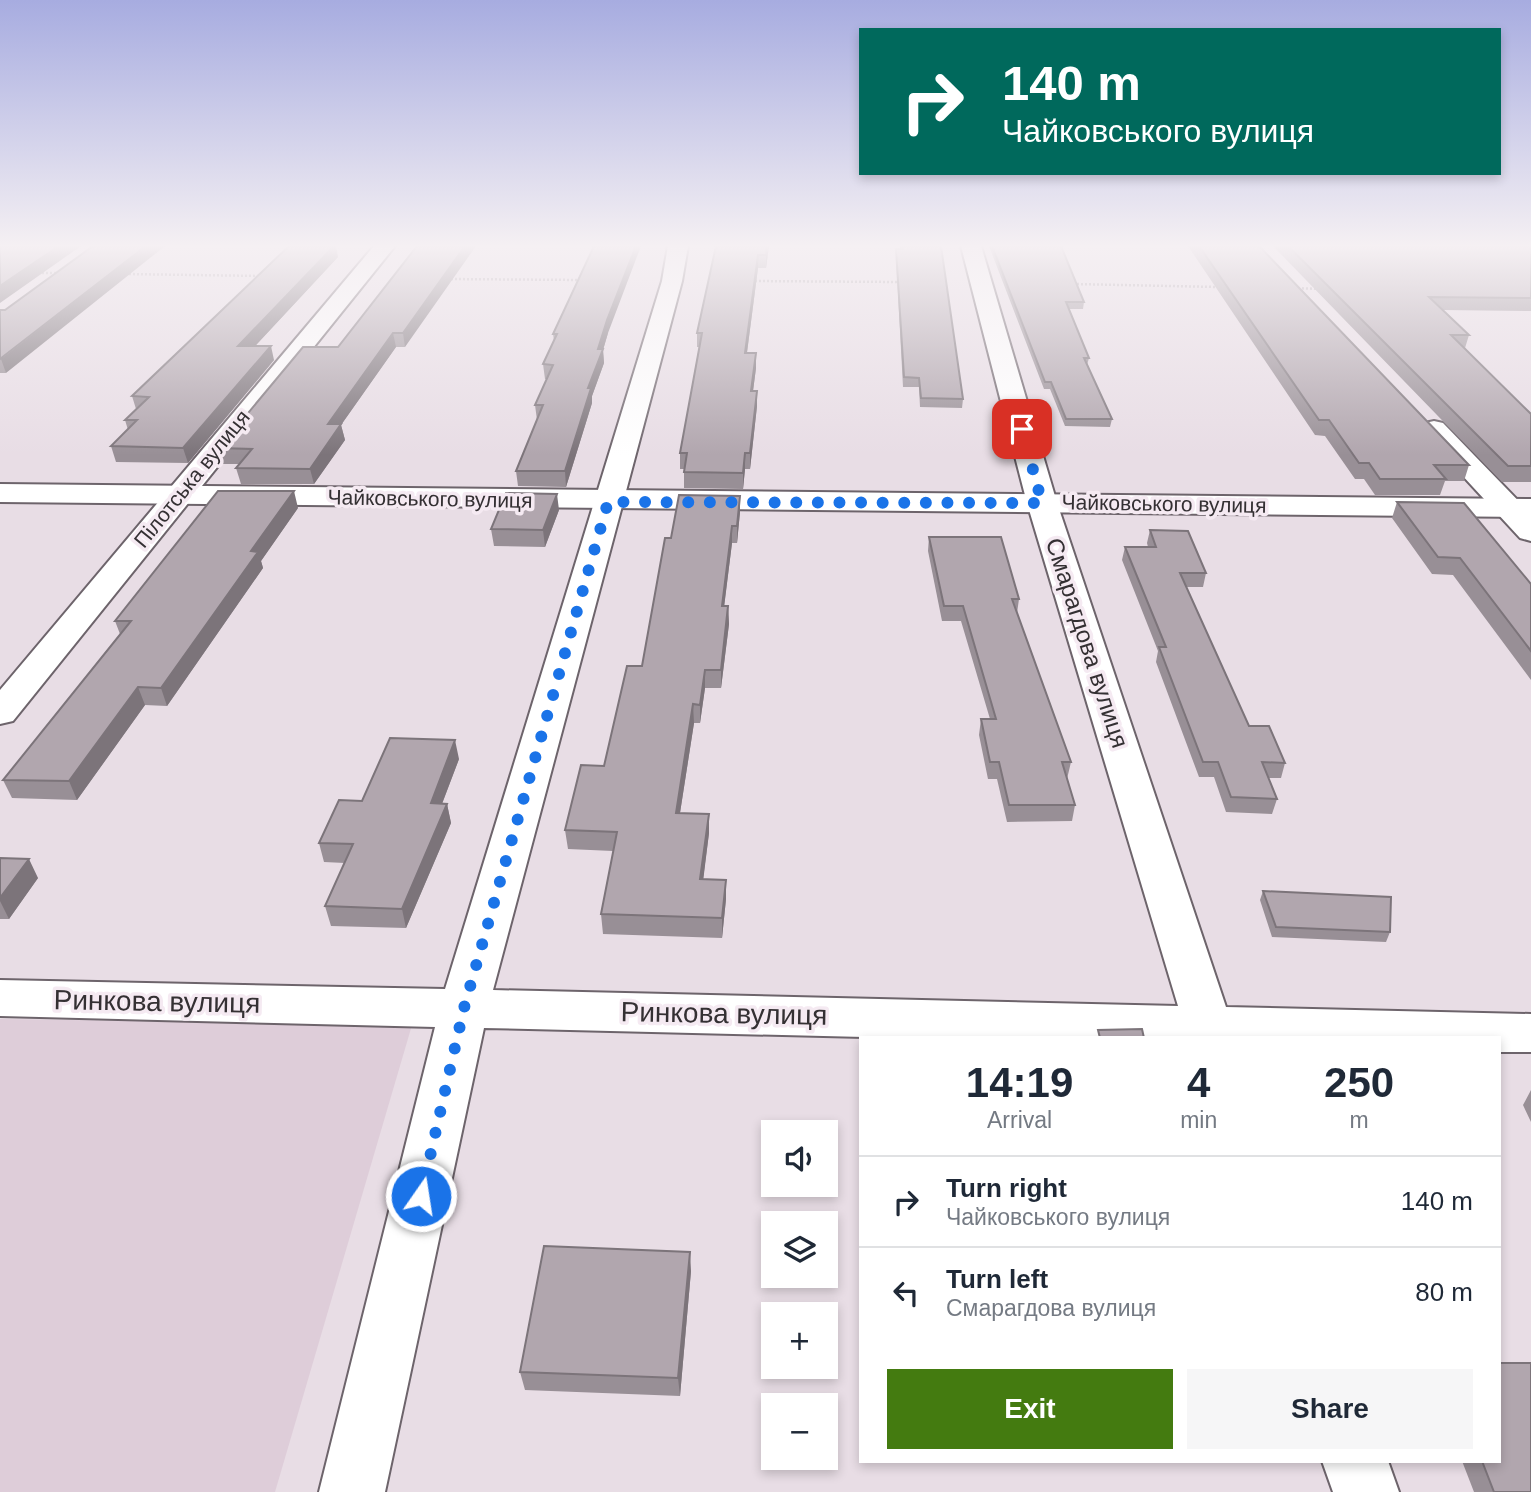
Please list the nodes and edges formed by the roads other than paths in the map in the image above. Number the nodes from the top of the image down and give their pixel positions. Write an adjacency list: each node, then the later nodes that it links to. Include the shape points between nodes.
1 (327, 316): 6 (street, Пілотська вулиця)
2 (660, 316): 7 (street)
3 (990, 316): 8 (street, Смарагдова вулиця)
4 (1413, 408): 9 (street)
5 (0, 494): 6 (street, Чайковського вулиця)
6 (178, 496): 7 (street, Чайковського вулиця); 11 (street, Пілотська вулиця)
7 (608, 502): 8 (street, Чайковського вулиця); 13 (street)
8 (1042, 503): 9 (street, Чайковського вулиця); 14 (street, Смарагдова вулиця)
9 (1521, 508): 10 (street)
10 (1531, 532)
11 (0, 713)
12 (0, 998): 13 (street, Ринкова вулиця)
13 (464, 1008): 14 (street, Ринкова вулиця); 17 (street)
14 (1210, 1031): 15 (street, Ринкова вулиця)
15 (1531, 1032)
16 (1356, 1463): 18 (street)
17 (352, 1492)
18 (1366, 1492)

